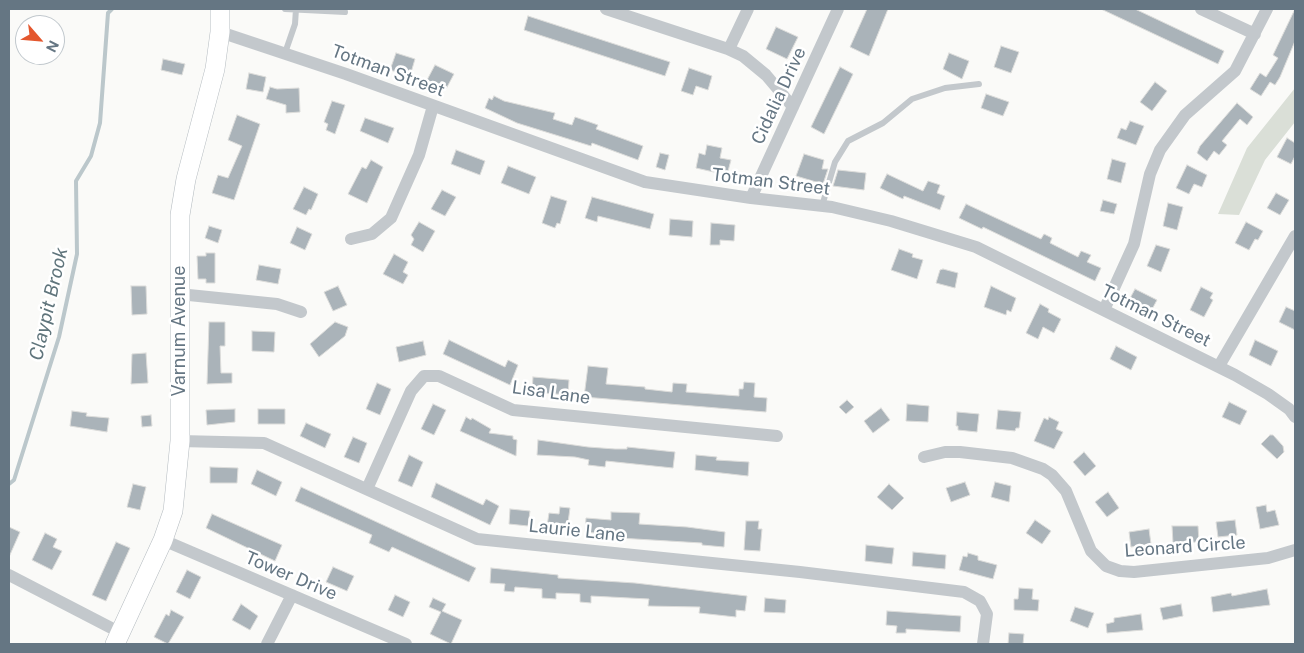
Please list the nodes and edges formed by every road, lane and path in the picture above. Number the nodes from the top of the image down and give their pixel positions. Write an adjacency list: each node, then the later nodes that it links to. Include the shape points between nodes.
1 (220, 9): 10 (main road, Varnum Avenue)
2 (285, 9): 3 (lane)
3 (296, 9): 9 (lane); 13 (lane)
4 (606, 9): 12 (street)
5 (748, 9): 12 (street)
6 (838, 9): 16 (street, Cidalia Drive)
7 (1201, 9): 11 (street)
8 (1267, 9): 11 (street)
9 (346, 12)
10 (220, 32): 13 (street, Totman Street); 21 (main road, Varnum Avenue, via 215,69 180,215)
11 (1255, 34): 22 (street, via 1230,77 1185,115 1160,150 1150,174 1134,244)
12 (729, 49): 16 (street, via 743,56 766,76)
13 (285, 53): 15 (street, Totman Street)
14 (979, 84): 18 (lane, via 945,88 918,96 883,123 848,141 835,162)
15 (433, 106): 17 (street, Totman Street, via 645,182); 20 (street, via 419,155 391,218 372,234)
16 (793, 107): 17 (street, Cidalia Drive)
17 (751, 198): 18 (street, Totman Street)
18 (822, 206): 22 (street, Totman Street, via 891,221 976,247)
19 (1295, 236): 24 (street)
20 (351, 239)
21 (179, 294): 23 (street, via 277,304); 27 (main road, Varnum Avenue)
22 (1104, 310): 24 (street, Totman Street)
23 (301, 312)
24 (1219, 366): 25 (street, Totman Street, via 1268,394)
25 (1295, 417)
26 (777, 436): 29 (street, Lisa Lane, via 513,410 439,376 424,376 411,392)
27 (180, 441): 29 (street, Laurie Lane, via 264,443); 30 (main road, Varnum Avenue, via 173,511)
28 (924, 457): 31 (street, Leonard Circle, via 960,452 1012,458 1043,469 1066,491 1091,551 1106,566 1120,571 1268,558)
29 (367, 489): 37 (street, Laurie Lane, via 477,539 964,592 980,601 987,614)
30 (163, 540): 33 (street, Tower Drive); 34 (main road, Varnum Avenue)
31 (1295, 550)
32 (9, 575): 34 (street)
33 (292, 595): 35 (street); 36 (street, Tower Drive)
34 (118, 639)
35 (267, 644)
36 (406, 644)
37 (983, 644)

